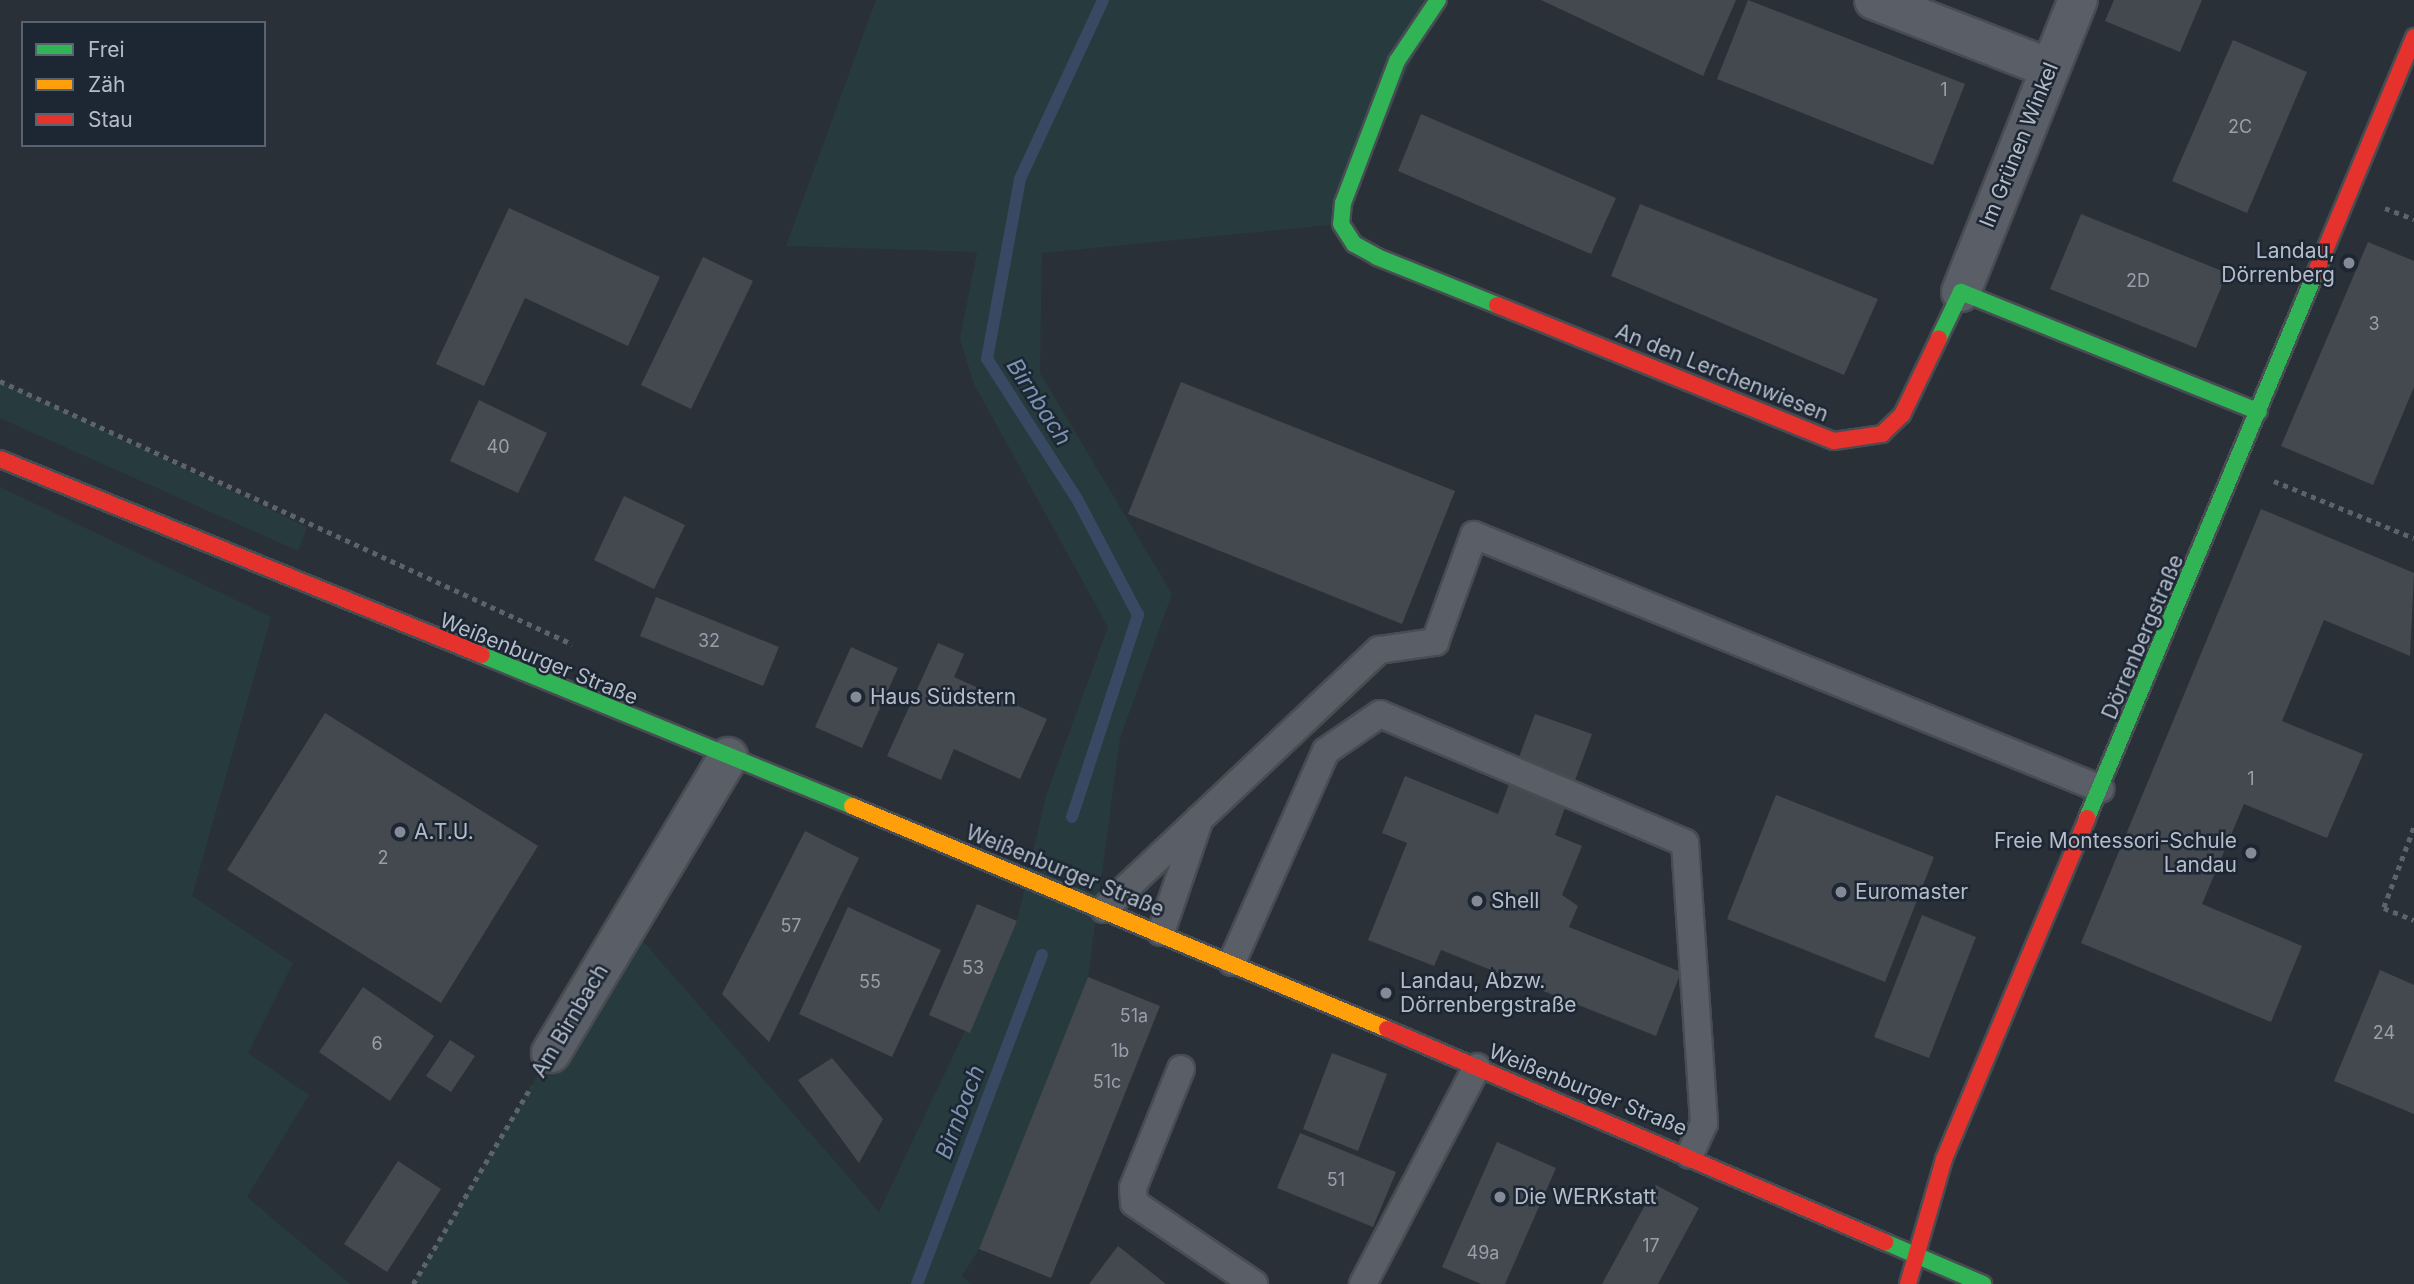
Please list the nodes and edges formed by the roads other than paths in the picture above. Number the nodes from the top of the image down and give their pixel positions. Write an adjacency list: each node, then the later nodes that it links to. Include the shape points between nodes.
1 (1438, 0): 6 (street, An den Lerchenwiesen, via 1397,61 1347,191 1341,224 1354,244 1377,257 1834,441 1882,434 1902,415)
2 (1874, 0): 5 (street)
3 (2078, 0): 5 (street, Im Grünen Winkel)
4 (2414, 37): 7 (street, Dörrenbergstraße)
5 (2049, 68): 6 (street, Im Grünen Winkel)
6 (1961, 292): 7 (street)
7 (2259, 412): 10 (street, Dörrenbergstraße)
8 (0, 459): 9 (street, Weißenburger Straße)
9 (728, 757): 12 (street, Weißenburger Straße); 15 (street, Am Birnbach)
10 (2101, 789): 11 (lane, via 1474,535 1435,642 1379,650); 19 (street, Dörrenbergstraße, via 1944,1159)
11 (1202, 811): 12 (lane); 13 (lane)
12 (1104, 909): 13 (street, Weißenburger Straße)
13 (1161, 932): 14 (street, Weißenburger Straße)
14 (1231, 962): 16 (street, Weißenburger Straße); 18 (lane, via 1326,751 1380,714 1685,843 1703,1123)
15 (551, 1053)
16 (1477, 1067): 18 (street, Weißenburger Straße); 21 (lane)
17 (1181, 1069): 20 (lane, via 1133,1188 1134,1203)
18 (1690, 1155): 19 (street, Weißenburger Straße)
19 (1919, 1256): 22 (street, Dörrenbergstraße); 23 (street, Weißenburger Straße)
20 (1254, 1284)
21 (1363, 1284)
22 (1908, 1284)
23 (1983, 1284)

